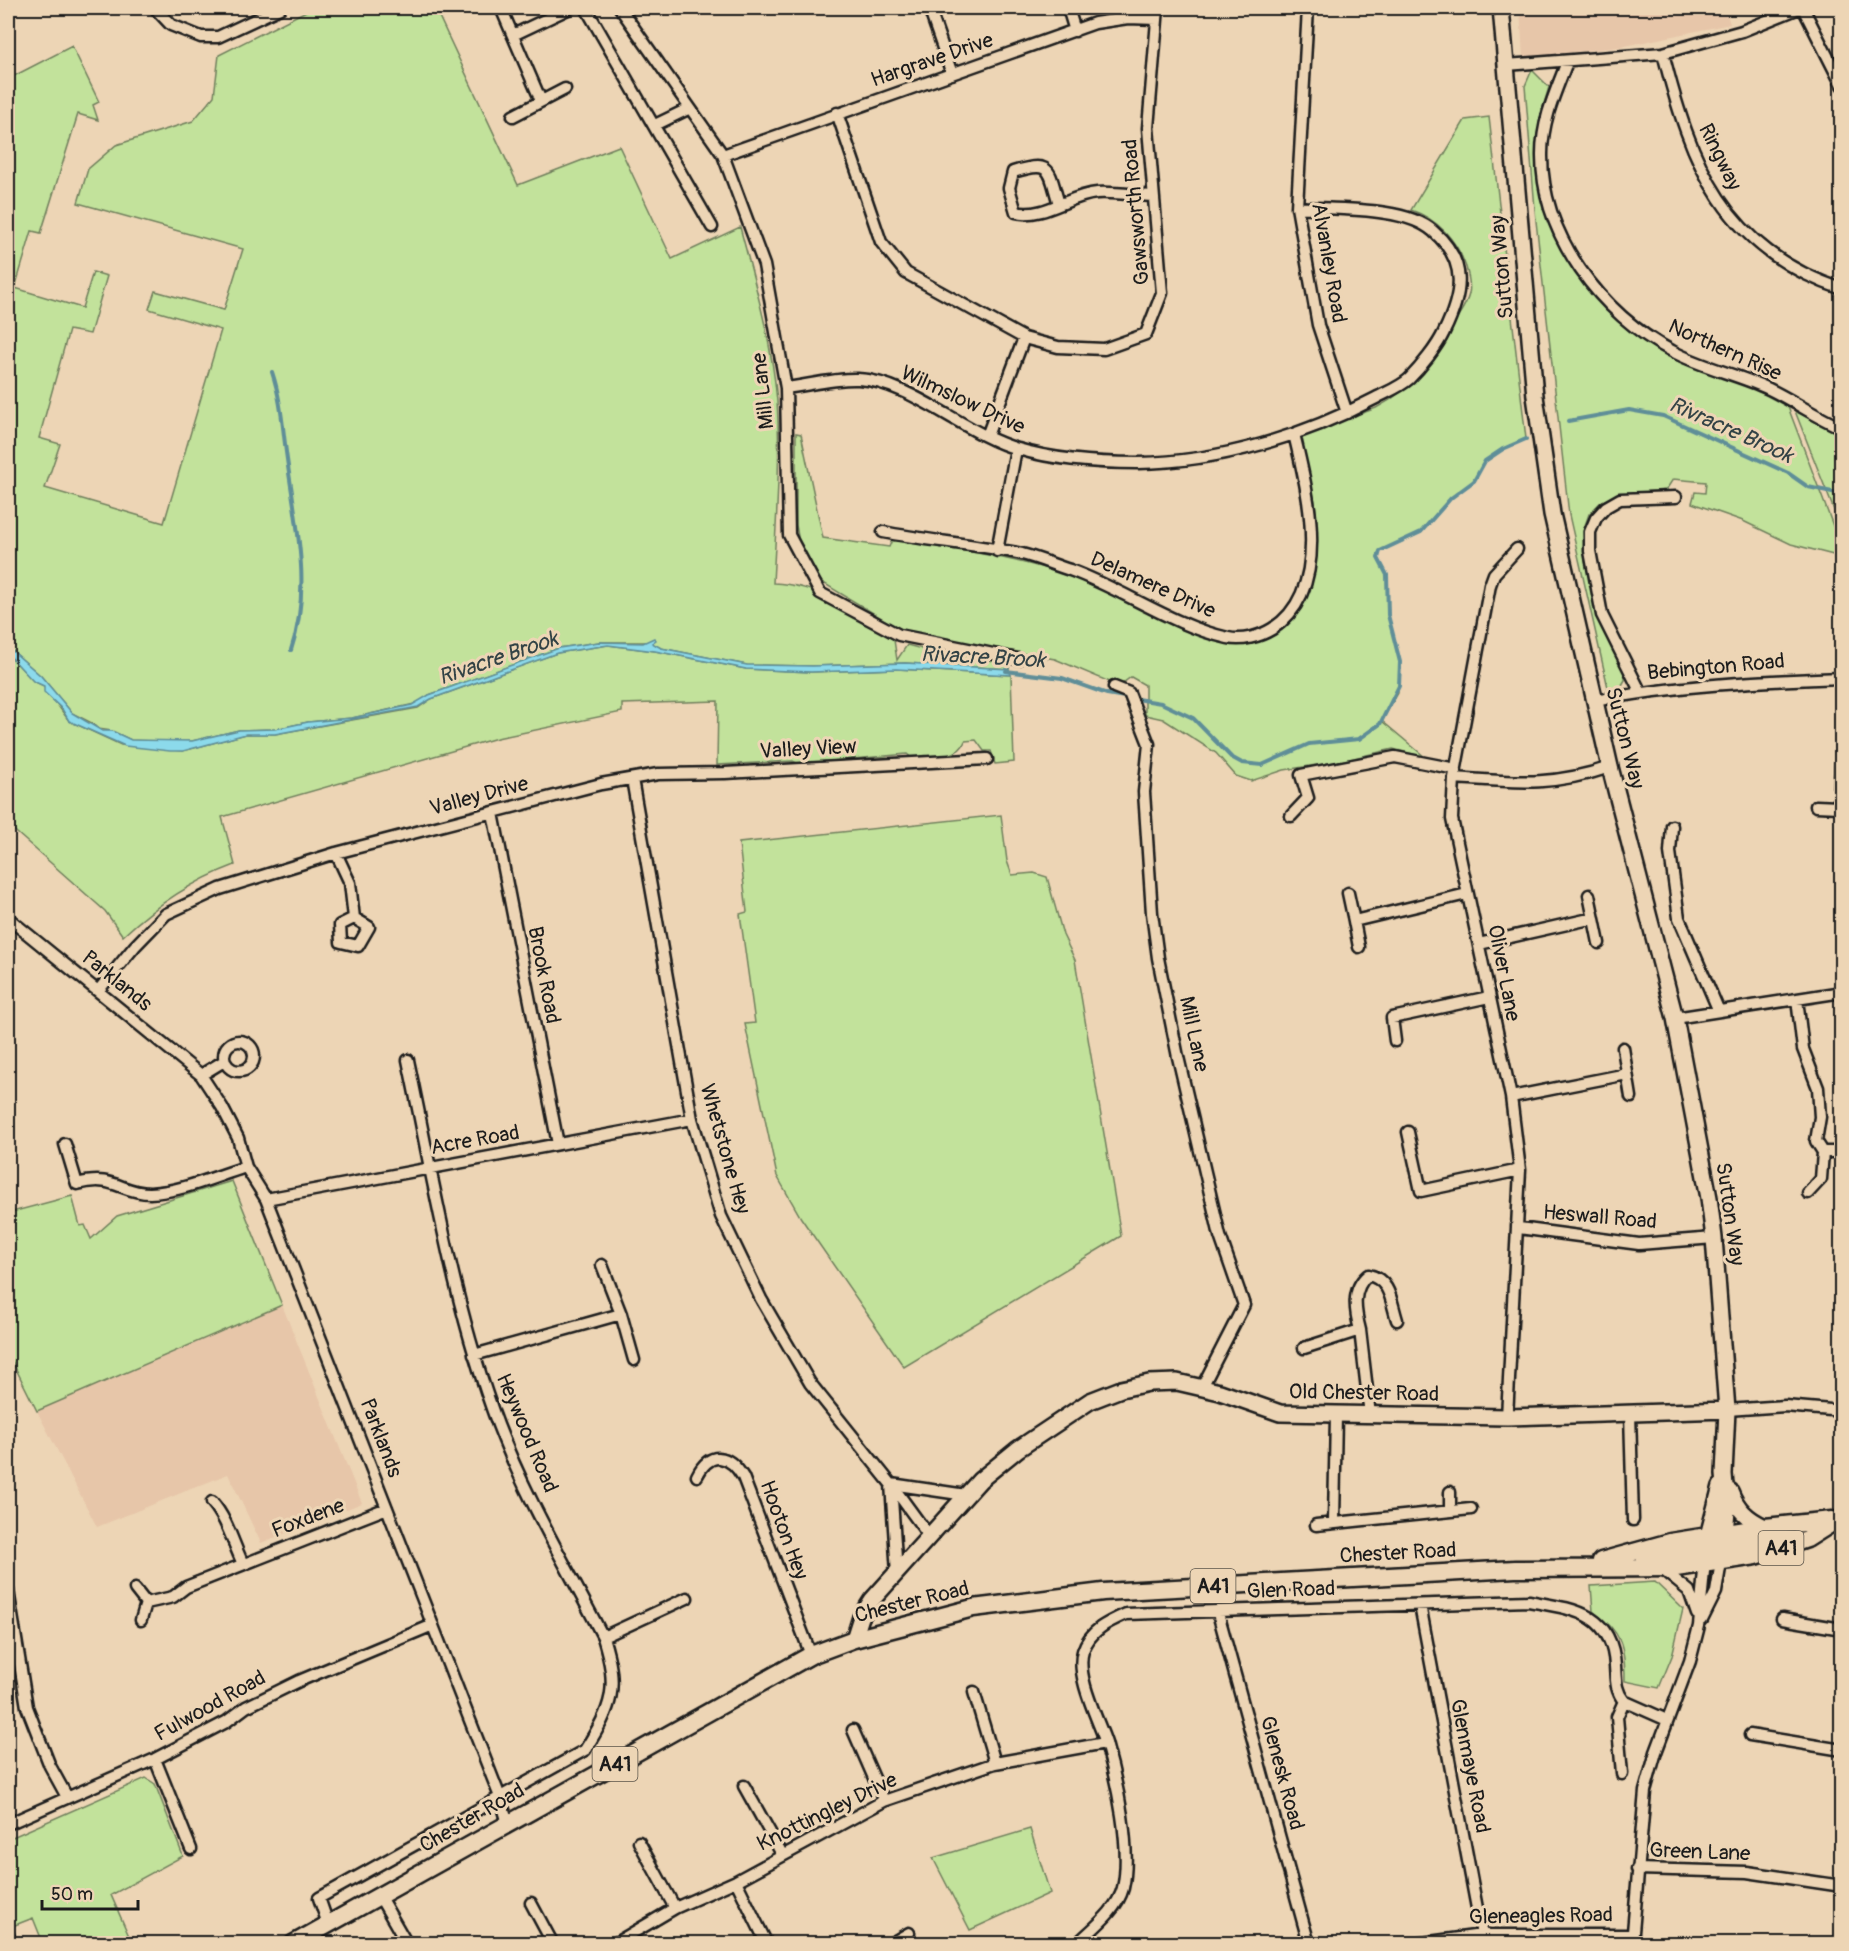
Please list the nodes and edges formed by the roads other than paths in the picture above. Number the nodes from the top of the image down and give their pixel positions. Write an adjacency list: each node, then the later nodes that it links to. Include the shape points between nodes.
1 (155, 8): 2 (street, via 171,25 201,38 218,37)
2 (280, 8)
3 (501, 8): 15 (street)
4 (570, 8): 15 (street)
5 (586, 8): 26 (street)
6 (620, 8): 23 (street, Mill Lane)
7 (929, 8): 19 (street)
8 (1068, 8): 14 (street)
9 (1308, 8): 30 (street, Alvanley Road)
10 (1501, 8): 18 (main road, Sutton Way)
11 (1798, 8): 16 (street, via 1742,32)
12 (1803, 8): 20 (street)
13 (1157, 13): 14 (street, Hargrave Drive, via 1095,23); 28 (street, Gawsworth Road, via 1148,128)
14 (1075, 31): 19 (street, Hargrave Drive)
15 (513, 34): 22 (street)
16 (1663, 53): 17 (street); 32 (street, Ringway, via 1678,116 1722,206 1770,253 1799,272)
17 (1567, 62): 18 (street); 36 (street, Northern Rise, via 1547,112 1542,155 1553,213 1585,276 1617,311 1671,351 1770,389)
18 (1506, 65): 48 (main road, Sutton Way, via 1535,396 1552,514)
19 (951, 74): 24 (street, Hargrave Drive)
20 (1842, 85)
21 (565, 89): 22 (street)
22 (542, 101): 25 (street)
23 (690, 108): 26 (street); 27 (street, Mill Lane)
24 (837, 113): 27 (street, Hargrave Drive); 33 (street, Gawsworth Road, via 881,242 894,261 923,285)
25 (513, 116)
26 (655, 125): 31 (street)
27 (723, 155): 34 (street, Mill Lane, via 764,265)
28 (1152, 196): 29 (street, via 1095,193); 33 (street, Gawsworth Road, via 1162,293 1146,334 1104,349 1058,347)
29 (1059, 204): 29 (street, via 1025,214 1016,212 1009,188 1013,172 1036,165 1043,167)
30 (1297, 207): 35 (street, Alvanley Road, via 1318,325); 35 (street, Wilmslow Drive, via 1398,215 1419,221 1452,254 1460,278 1457,304 1442,337 1409,378)
31 (712, 227)
32 (1842, 289)
33 (1024, 338): 38 (street)
34 (786, 388): 38 (street, Wilmslow Drive, via 845,380 882,383); 44 (street, Mill Lane, via 789,535 820,593 899,635)
35 (1347, 413): 37 (street, Wilmslow Drive)
36 (1842, 428)
37 (1294, 434): 39 (street, Wilmslow Drive, via 1226,452 1138,463 1079,460); 43 (street, Delamere Drive, via 1309,498 1308,566 1293,610 1266,633 1231,638 1196,628 1088,577 1023,554)
38 (987, 436): 39 (street, Wilmslow Drive)
39 (1017, 449): 43 (street)
40 (1676, 497): 47 (street, via 1620,499 1596,518 1590,532 1602,615)
41 (883, 531): 43 (street, Delamere Drive)
42 (1517, 549): 52 (street, Oliver Lane, via 1494,574 1490,585)
43 (997, 550)
44 (1018, 659)
45 (1842, 678): 47 (street, Bebington Road, via 1747,681)
46 (1114, 687): 103 (street, Mill Lane, via 1130,693 1149,744 1144,792 1158,958 1220,1236 1244,1305)
47 (1641, 693): 48 (street, Bebington Road)
48 (1595, 701): 51 (main road, Sutton Way)
49 (1842, 739): 54 (street, via 1839,807)
50 (987, 759): 53 (street, Valley View, via 658,774)
51 (1610, 767): 52 (street, via 1577,778 1538,783); 74 (main road, Sutton Way)
52 (1455, 773): 56 (street, via 1395,757 1300,776 1308,798); 60 (street, Oliver Lane, via 1452,819)
53 (632, 779): 55 (street, Valley Drive); 83 (street, Whetstone Hey)
54 (1816, 806)
55 (493, 813): 58 (street, Valley Drive); 86 (street, Brook Road)
56 (1291, 816)
57 (1672, 826): 73 (street, via 1670,852 1679,918)
58 (336, 853): 62 (street, via 350,883); 69 (street, Valley Drive, via 220,889 166,914)
59 (1347, 893): 64 (street)
60 (1467, 894): 64 (street); 67 (street, Oliver Lane)
61 (1589, 895): 63 (street)
62 (354, 918)
63 (1594, 918): 66 (street); 67 (street)
64 (1354, 921): 68 (street)
65 (10, 925): 69 (street, Parklands)
66 (1599, 943)
67 (1479, 944): 71 (street, Oliver Lane)
68 (1359, 947)
69 (98, 991): 80 (street, Parklands)
70 (1842, 992): 72 (street)
71 (1489, 997): 75 (street, via 1392,1018); 81 (street, Oliver Lane)
72 (1797, 999): 73 (street); 87 (street, via 1803,1049 1818,1088 1820,1117 1816,1141)
73 (1718, 1009): 74 (street)
74 (1675, 1018): 95 (main road, Sutton Way)
75 (1395, 1041)
76 (1623, 1048): 79 (street)
77 (408, 1060): 90 (street, Heywood Road)
78 (224, 1061): 80 (street)
79 (1627, 1074): 81 (street); 82 (street)
80 (201, 1075): 89 (street, Parklands, via 238,1138)
81 (1510, 1097): 91 (street, Oliver Lane)
82 (1631, 1097)
83 (692, 1119): 86 (street, Acre Road); 112 (street, Whetstone Hey, via 721,1216 760,1299 810,1383)
84 (1408, 1132): 91 (street, via 1420,1191)
85 (65, 1144): 89 (street, via 77,1184 108,1181 138,1192 164,1191)
86 (558, 1144): 90 (street, Acre Road)
87 (1823, 1152): 88 (street); 92 (street, via 1821,1179)
88 (1835, 1152)
89 (246, 1167): 93 (street, Parklands)
90 (431, 1168): 93 (street, Acre Road); 101 (street, Heywood Road, via 448,1258)
91 (1520, 1170): 94 (street, Oliver Lane)
92 (1808, 1193)
93 (266, 1199): 116 (street, Parklands)
94 (1519, 1228): 95 (street, Heswall Road, via 1639,1244); 109 (street, Oliver Lane)
95 (1714, 1238): 104 (main road, Sutton Way)
96 (602, 1265): 97 (street)
97 (621, 1314): 101 (street); 102 (street)
98 (1397, 1320): 99 (street, via 1386,1284 1368,1275 1358,1288 1356,1314)
99 (1360, 1330): 100 (street); 108 (street)
100 (1304, 1348)
101 (474, 1355): 141 (street, Heywood Road, via 499,1427)
102 (634, 1360)
103 (1202, 1387): 107 (main road, Old Chester Road, via 1280,1413); 114 (main road, Old Chester Road, via 1177,1382 1149,1383 1090,1401 1018,1449)
104 (1726, 1410): 105 (street, Old Chester Road, via 1785,1406); 106 (main road, Old Chester Road); 110 (main road, Sutton Way)
105 (1842, 1411)
106 (1630, 1413): 109 (main road, Old Chester Road); 120 (street)
107 (1336, 1415): 108 (main road, Old Chester Road); 121 (street)
108 (1370, 1415): 109 (main road, Old Chester Road)
109 (1507, 1417)
110 (1724, 1474): 123 (main road, Sutton Way, via 1736,1506); 125 (main road, Sutton Way)
111 (697, 1476): 144 (street, Hooton Hey, via 710,1459 725,1459 736,1465)
112 (891, 1484): 114 (street); 124 (street, Whetstone Hey); 129 (street)
113 (1450, 1492): 118 (street)
114 (966, 1495): 124 (main road, Old Chester Road)
115 (212, 1502): 126 (street, via 222,1513)
116 (387, 1508): 126 (street, Foxdene); 138 (street, Parklands)
117 (1471, 1509): 118 (street)
118 (1450, 1511): 121 (street, via 1388,1520)
119 (1839, 1519): 123 (main road, Chester Road / A41); 125 (main road, Chester Road / A41, via 1807,1539 1756,1556)
120 (1633, 1520)
121 (1334, 1521): 122 (street)
122 (1316, 1525)
123 (1765, 1527): 125 (main road, Chester Road / A41)
124 (929, 1536): 129 (main road, Old Chester Road)
125 (1715, 1549): 127 (main road, Chester Road / A41, via 1670,1542); 128 (main road, Chester Road / A41); 139 (street, Green Lane); 139 (street, Green Lane, via 1716,1592)
126 (243, 1564): 133 (street, Foxdene, via 186,1587 173,1597)
127 (1576, 1567): 128 (main road, Chester Road / A41); 142 (main road, Chester Road / A41, via 1103,1592 973,1608)
128 (1661, 1568): 139 (street, via 1689,1591)
129 (897, 1573): 142 (main road, Old Chester Road, via 861,1617)
130 (135, 1589): 133 (street)
131 (8, 1590): 143 (street)
132 (687, 1598): 141 (street)
133 (146, 1603): 137 (street)
134 (1420, 1605): 135 (street, Glen Road); 146 (street, Glen Road, via 1529,1601 1589,1616 1610,1637 1617,1689); 174 (street, Glenmaye Road)
135 (1218, 1613): 150 (street, Glen Road, via 1126,1614 1099,1627 1083,1652 1082,1671); 184 (street, Glenesk Road)
136 (1782, 1619): 140 (street)
137 (141, 1620)
138 (433, 1625): 152 (street, Fulwood Road, via 269,1695); 158 (street, Parklands)
139 (1699, 1626): 147 (street, Green Lane)
140 (1842, 1629)
141 (603, 1637): 155 (street, Heywood Road, via 612,1667 613,1690 605,1718 585,1750)
142 (854, 1640): 144 (main road, Chester Road / A41)
143 (12, 1651): 157 (street, via 27,1707)
144 (811, 1655): 160 (main road, Chester Road / A41)
145 (974, 1692): 153 (street)
146 (1624, 1701): 147 (street); 154 (street, via 1617,1717)
147 (1667, 1720): 165 (street, Green Lane, via 1646,1791)
148 (853, 1730): 159 (street)
149 (1750, 1735): 151 (street)
150 (1105, 1743): 153 (street, Knottingley Drive); 183 (street, Glen Road, via 1125,1855 1123,1888 1112,1909)
151 (1842, 1750)
152 (155, 1759): 157 (street, Fulwood Road); 163 (street)
153 (995, 1763): 159 (street, Knottingley Drive)
154 (1622, 1774)
155 (536, 1778): 158 (street, Chester Road)
156 (744, 1786): 164 (street)
157 (67, 1797): 161 (street, Fulwood Road)
158 (500, 1797): 160 (street, Parklands); 171 (street, Chester Road, via 319,1898)
159 (884, 1801): 164 (street, Knottingley Drive)
160 (508, 1823): 168 (main road, Chester Road / A41)
161 (8, 1824)
162 (639, 1842): 170 (street)
163 (191, 1849)
164 (782, 1854): 166 (street, Knottingley Drive)
165 (1637, 1869): 167 (street, Green Lane, via 1747,1872); 175 (street)
166 (736, 1881): 170 (street, Knottingley Drive); 181 (street)
167 (1842, 1886)
168 (380, 1897): 171 (main road, Chester Road / A41); 179 (street)
169 (531, 1903): 180 (street)
170 (675, 1908): 176 (street, Knottingley Drive)
171 (328, 1924): 178 (main road, Chester Road / A41)
172 (909, 1933): 182 (street)
173 (8, 1935): 177 (street)
174 (1482, 1935): 175 (street, Gleneagles Road); 185 (street, Gleneagles Road)
175 (1633, 1939)
176 (618, 1943)
177 (11, 1944)
178 (293, 1944)
179 (407, 1944)
180 (553, 1944)
181 (767, 1944)
182 (890, 1944)
183 (1077, 1944)
184 (1308, 1944)
185 (1414, 1944)

